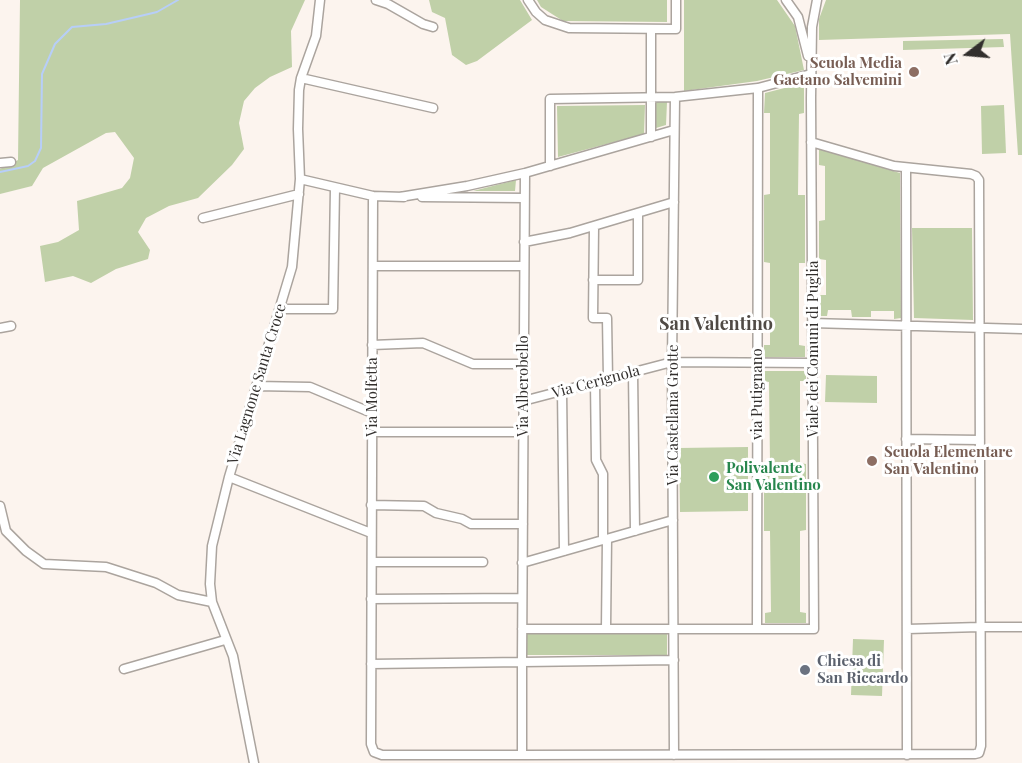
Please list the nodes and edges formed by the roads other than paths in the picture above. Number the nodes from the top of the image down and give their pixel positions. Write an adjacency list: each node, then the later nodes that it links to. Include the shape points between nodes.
1 (320, 0): 10 (street, Via Lagnone Santa Croce, via 315,36)
2 (376, 0): 7 (street)
3 (528, 0): 8 (street, via 545,20 569,28)
4 (676, 0): 8 (street, via 676,29)
5 (786, 0): 9 (street, via 798,17)
6 (817, 0): 9 (street, Viale dei Comuni di Puglia)
7 (433, 27)
8 (651, 29): 13 (street)
9 (811, 74): 11 (street); 17 (street, Viale dei Comuni di Puglia)
10 (301, 78): 14 (street); 23 (street, Via Lagnone Santa Croce)
11 (758, 88): 12 (street); 46 (street, via Putignano)
12 (675, 97): 13 (street); 15 (street, Via Castellana Grotte)
13 (651, 98): 16 (street); 20 (street, via 550,99)
14 (433, 108)
15 (674, 130): 16 (street); 29 (street, Via Castellana Grotte)
16 (651, 137): 20 (street)
17 (811, 142): 21 (street); 38 (street, Viale dei Comuni di Puglia)
18 (11, 162): 19 (street)
19 (0, 163)
20 (550, 166): 22 (street)
21 (906, 168): 39 (street); 42 (street, via 971,174 980,180)
22 (525, 173): 27 (street); 28 (street, Via Alberobello)
23 (300, 179): 24 (street); 25 (street, Via Lagnone Santa Croce)
24 (335, 188): 26 (street); 37 (street, via 333,309)
25 (299, 194): 31 (street); 37 (street, Via Lagnone Santa Croce, via 292,267)
26 (373, 196): 27 (street); 34 (street, Via Molfetta)
27 (400, 196): 28 (street)
28 (524, 198): 33 (street, Via Alberobello)
29 (674, 202): 30 (street); 45 (street, Via Castellana Grotte)
30 (638, 214): 32 (street); 36 (street, via 638,280)
31 (203, 218)
32 (594, 227): 33 (street); 36 (street)
33 (524, 242): 35 (street, Via Alberobello)
34 (372, 266): 35 (street); 44 (street, Via Molfetta)
35 (524, 266): 48 (street, Via Alberobello)
36 (593, 280): 50 (street, via 593,318 607,318)
37 (280, 309): 52 (street, Via Lagnone Santa Croce)
38 (812, 323): 39 (street); 47 (street, Viale dei Comuni di Puglia)
39 (906, 325): 42 (street); 58 (street)
40 (11, 326): 41 (street)
41 (0, 328)
42 (980, 328): 43 (street); 59 (street)
43 (1022, 329)
44 (372, 345): 48 (street, via 423,343 473,364); 55 (street, Via Molfetta)
45 (672, 362): 46 (street, Via Cerignola); 49 (street, Via Cerignola); 63 (street, Via Castellana Grotte)
46 (757, 363): 47 (street, Via Cerignola); 80 (street, via Putignano)
47 (812, 363): 80 (street, Viale dei Comuni di Puglia, via 814,629)
48 (523, 364): 54 (street, Via Alberobello)
49 (633, 372): 50 (street, Via Cerignola); 65 (street)
50 (608, 379): 51 (street, Via Cerignola)
51 (595, 382): 53 (street, Via Cerignola); 67 (street, via 596,460 603,474)
52 (256, 386): 55 (street, via 310,387); 60 (street, Via Lagnone Santa Croce)
53 (562, 391): 54 (street, Via Cerignola); 68 (street)
54 (523, 401): 57 (street, Via Alberobello)
55 (372, 413): 56 (street, Via Molfetta)
56 (371, 432): 57 (street); 61 (street, Via Molfetta)
57 (523, 432): 64 (street, Via Alberobello)
58 (906, 439): 59 (street); 81 (street)
59 (980, 440): 75 (street)
60 (230, 477): 66 (street); 74 (street, Via Lagnone Santa Croce, via 212,546)
61 (371, 505): 64 (street, via 424,506 471,524); 66 (street, Via Molfetta)
62 (0, 506): 74 (street, via 6,531 44,564 106,567 156,583 178,596)
63 (673, 520): 65 (street); 78 (street, Via Castellana Grotte)
64 (523, 524): 71 (street, Via Alberobello)
65 (635, 531): 67 (street)
66 (371, 533): 69 (street, Via Molfetta)
67 (605, 539): 68 (street); 77 (street)
68 (564, 551): 71 (street)
69 (372, 562): 70 (street); 72 (street, Via Molfetta)
70 (483, 562)
71 (522, 563): 73 (street, Via Alberobello)
72 (371, 598): 73 (street); 85 (street, Via Molfetta)
73 (522, 598): 79 (street, Via Alberobello)
74 (212, 602): 82 (street, Via Lagnone Santa Croce)
75 (980, 627): 76 (street); 81 (street); 89 (street, via 979,753)
76 (1022, 627)
77 (606, 628): 78 (street, Viale dei Comuni di Puglia); 79 (street, Viale dei Comuni di Puglia)
78 (674, 628): 80 (street, Viale dei Comuni di Puglia); 83 (street, Via Castellana Grotte)
79 (522, 629): 84 (street, Via Alberobello)
80 (757, 629)
81 (907, 629): 89 (street)
82 (225, 640): 86 (street); 90 (street, Via Lagnone Santa Croce, via 232,656)
83 (674, 660): 84 (street); 88 (street)
84 (522, 662): 85 (street); 87 (street)
85 (371, 664): 87 (street, Via Molfetta, via 374,752)
86 (124, 669)
87 (522, 755): 88 (street)
88 (674, 755): 89 (street)
89 (907, 755)
90 (253, 761): 91 (street)
91 (265, 763)

